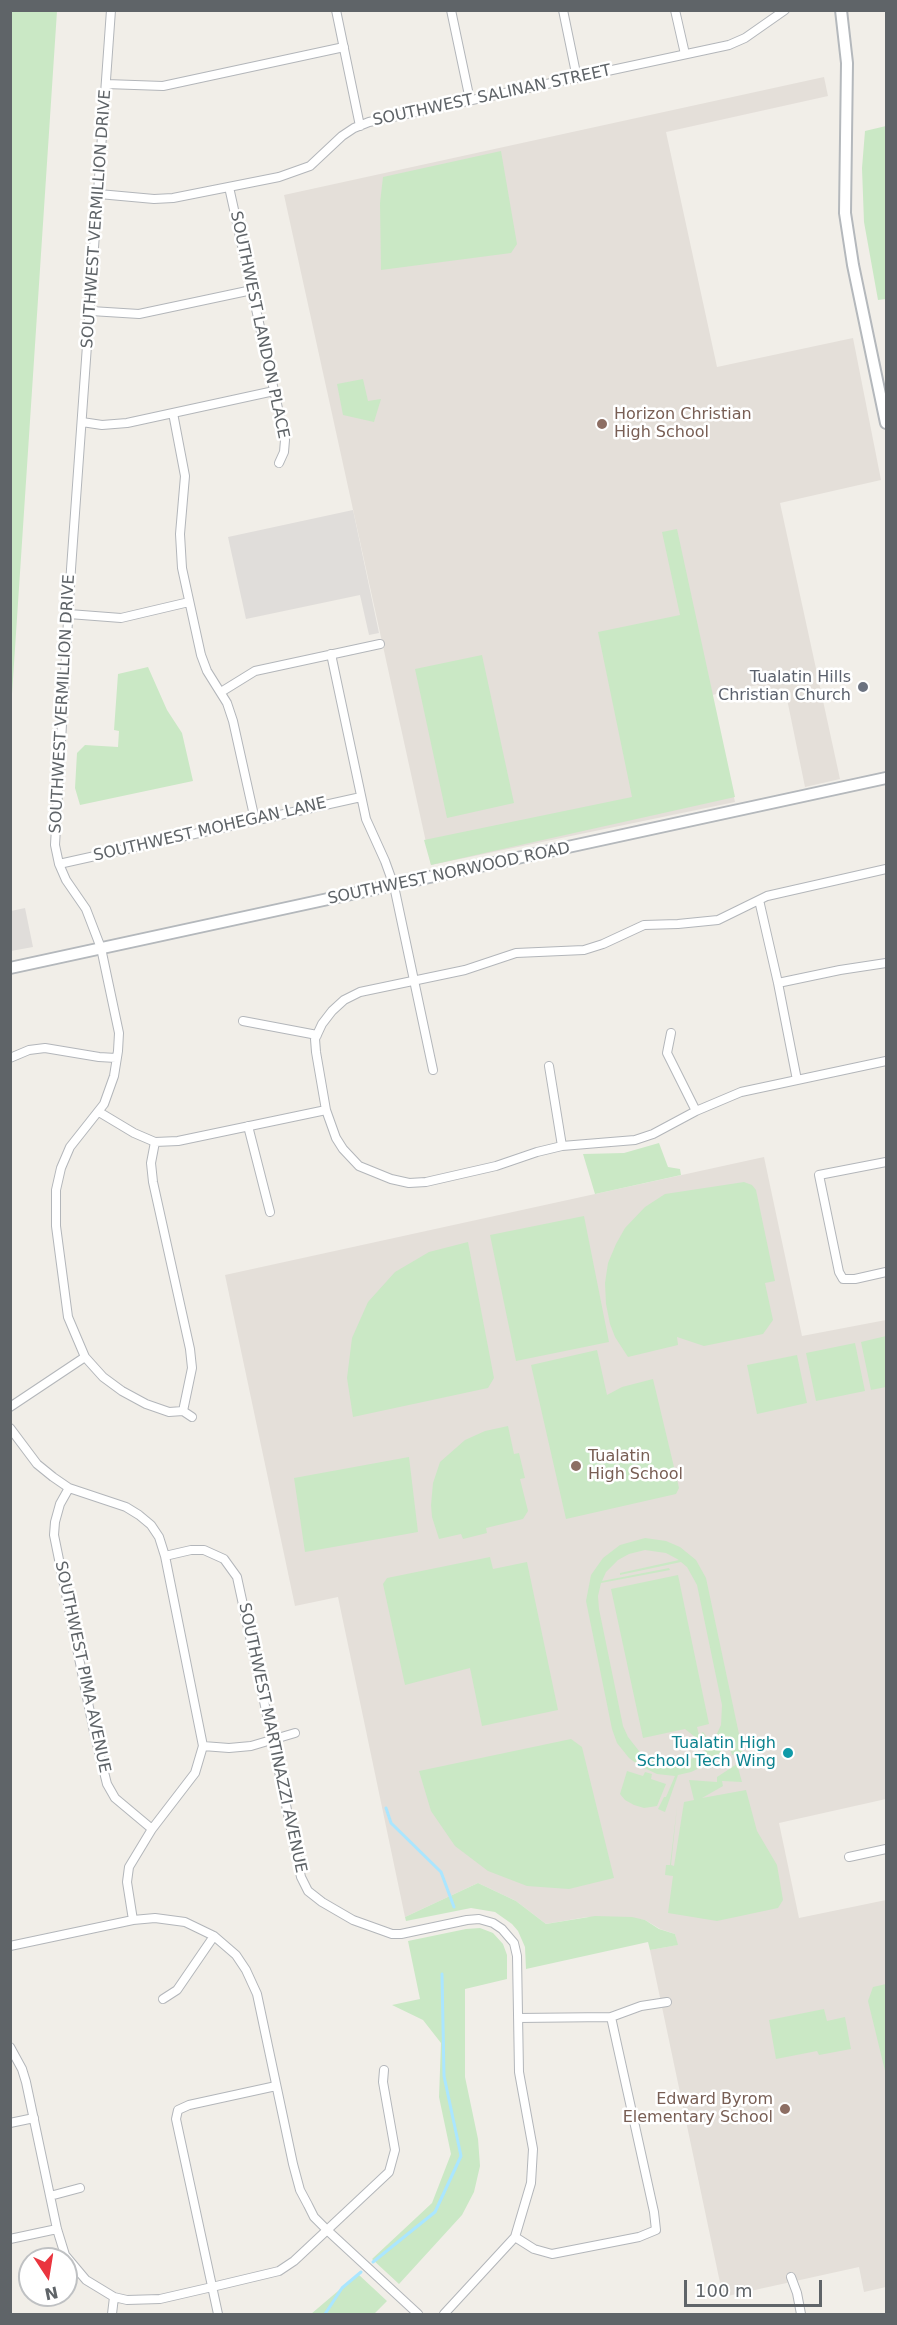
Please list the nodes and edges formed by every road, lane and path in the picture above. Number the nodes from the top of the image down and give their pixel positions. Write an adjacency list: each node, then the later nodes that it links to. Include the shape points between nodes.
1 (111, 10): 11 (street, SOUTHWEST VERMILLION DRIVE)
2 (336, 10): 8 (street)
3 (451, 10): 12 (street)
4 (563, 10): 10 (street)
5 (675, 10): 9 (street)
6 (784, 10): 9 (street, SOUTHWEST SALINAN STREET, via 745,38)
7 (841, 10): 21 (street, via 847,63 845,213)
8 (344, 47): 11 (street, via 163,86); 13 (street)
9 (685, 54): 10 (street, SOUTHWEST SALINAN STREET)
10 (577, 78): 12 (street, SOUTHWEST SALINAN STREET)
11 (106, 84): 15 (street, SOUTHWEST VERMILLION DRIVE)
12 (470, 100): 13 (street, SOUTHWEST SALINAN STREET)
13 (360, 126): 14 (street, SOUTHWEST SALINAN STREET, via 342,136 310,166)
14 (229, 187): 15 (street, SOUTHWEST SALINAN STREET, via 164,199); 16 (street, SOUTHWEST LANDON PLACE)
15 (99, 195): 17 (street, SOUTHWEST VERMILLION DRIVE)
16 (252, 290): 17 (street, via 134,315); 18 (street, SOUTHWEST LANDON PLACE)
17 (91, 311): 20 (street, SOUTHWEST VERMILLION DRIVE)
18 (274, 391): 19 (street); 22 (street, SOUTHWEST LANDON PLACE, via 285,440)
19 (173, 413): 20 (street, via 113,425); 23 (street, via 185,476 180,551)
20 (82, 422): 24 (street, SOUTHWEST VERMILLION DRIVE)
21 (886, 423)
22 (279, 463)
23 (189, 602): 24 (street, via 121,618); 27 (street, via 201,655)
24 (69, 614): 31 (street, SOUTHWEST VERMILLION DRIVE, via 55,833)
25 (380, 644): 26 (street)
26 (331, 654): 27 (street, via 255,670); 29 (street)
27 (221, 692): 30 (street, via 233,721)
28 (886, 778): 33 (street, SOUTHWEST NORWOOD ROAD)
29 (361, 797): 30 (street, SOUTHWEST MOHEGAN LANE); 33 (street, via 371,833)
30 (255, 820): 31 (street, SOUTHWEST MOHEGAN LANE)
31 (59, 864): 35 (street, SOUTHWEST VERMILLION DRIVE, via 86,909)
32 (886, 869): 34 (street)
33 (394, 886): 35 (street, SOUTHWEST NORWOOD ROAD); 38 (street)
34 (759, 900): 38 (street, via 718,920 644,925 584,950 516,953); 39 (street)
35 (101, 948): 37 (street, SOUTHWEST NORWOOD ROAD); 44 (street, SOUTHWEST VERMILLION DRIVE, via 118,1033)
36 (886, 963): 39 (street)
37 (10, 968)
38 (414, 981): 42 (street, via 360,992 344,1000); 47 (street)
39 (778, 983): 48 (street)
40 (243, 1021): 42 (street)
41 (671, 1033): 50 (street, via 667,1053)
42 (317, 1035): 49 (street, via 316,1052)
43 (10, 1058): 44 (street, via 45,1048)
44 (116, 1058): 51 (street, SOUTHWEST VERMILLION DRIVE, via 114,1076)
45 (886, 1061): 48 (street)
46 (549, 1066): 54 (street)
47 (433, 1070)
48 (797, 1080): 50 (street, via 741,1092)
49 (326, 1110): 52 (street); 54 (street, via 336,1138 352,1160 374,1174 409,1183 496,1166)
50 (696, 1111): 54 (street, via 635,1140)
51 (99, 1112): 53 (street); 58 (street, SOUTHWEST VERMILLION DRIVE, via 70,1147 56,1190 56,1226 68,1317)
52 (248, 1126): 53 (street); 56 (street)
53 (155, 1142): 60 (street, via 153,1182 192,1368)
54 (562, 1146)
55 (886, 1162): 57 (street, via 819,1175 843,1279)
56 (270, 1212)
57 (886, 1272)
58 (85, 1357): 59 (street); 60 (street, SOUTHWEST VERMILLION DRIVE, via 122,1391 170,1412)
59 (10, 1407)
60 (183, 1411): 61 (street)
61 (192, 1417)
62 (10, 1428): 63 (street, via 38,1464)
63 (69, 1488): 64 (street, via 139,1515 159,1537); 68 (street, SOUTHWEST PIMA AVENUE, via 60,1504 54,1535 94,1732 107,1784 115,1798)
64 (165, 1556): 66 (street, SOUTHWEST MARTINAZZI AVENUE, via 204,1550 224,1559 234,1571); 67 (street)
65 (295, 1733): 66 (street)
66 (274, 1739): 67 (street, via 252,1746); 77 (street, SOUTHWEST MARTINAZZI AVENUE, via 301,1877 308,1891 353,1920 392,1934 467,1920 493,1923 508,1934 516,1950)
67 (203, 1746): 68 (street, via 195,1773)
68 (152, 1829): 71 (street, via 129,1867 127,1882)
69 (886, 1849): 70 (street)
70 (849, 1857)
71 (133, 1920): 72 (street, via 169,1919); 73 (street)
72 (214, 1936): 74 (street, via 177,1990); 80 (street, via 236,1956 252,1980)
73 (10, 1946)
74 (163, 1999)
75 (667, 2002): 76 (street)
76 (611, 2017): 77 (street); 87 (street, via 656,2230 552,2254)
77 (518, 2019): 87 (street, SOUTHWEST MARTINAZZI AVENUE, via 520,2084 533,2166)
78 (10, 2047): 81 (street, via 22,2069)
79 (384, 2070): 86 (street, via 394,2162 378,2185)
80 (276, 2086): 86 (street, via 300,2190 314,2217); 90 (street, via 178,2110 176,2120)
81 (34, 2118): 82 (street); 84 (street)
82 (10, 2123)
83 (80, 2188): 84 (street)
84 (50, 2196): 85 (street)
85 (57, 2229): 88 (street); 91 (street, via 65,2255 75,2268 86,2280)
86 (327, 2230): 90 (street, via 279,2271); 94 (street)
87 (515, 2237): 95 (street, SOUTHWEST MARTINAZZI AVENUE)
88 (10, 2239)
89 (791, 2277): 96 (street)
90 (212, 2287): 91 (street, via 142,2300); 93 (street)
91 (114, 2297): 92 (street)
92 (112, 2314)
93 (218, 2314)
94 (418, 2314)
95 (444, 2314)
96 (801, 2314)

